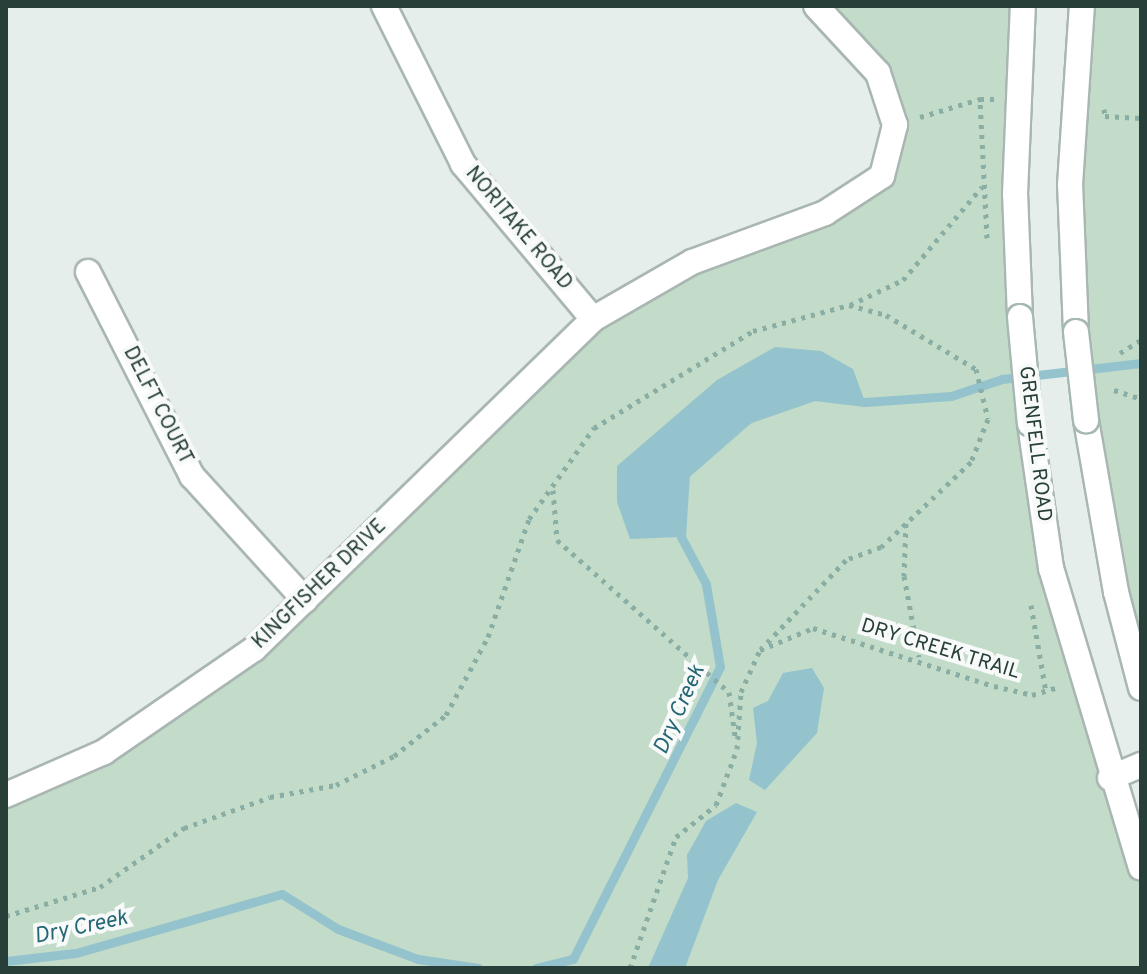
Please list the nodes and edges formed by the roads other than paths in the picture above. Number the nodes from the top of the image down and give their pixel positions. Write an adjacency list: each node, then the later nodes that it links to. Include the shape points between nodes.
1 (384, 6): 6 (street, NORITAKE ROAD, via 463,164)
2 (816, 6): 6 (street, KINGFISHER DRIVE, via 878,73 895,125 882,176 825,213 692,262)
3 (1023, 6): 10 (street, GRENFELL ROAD, bridge, via 1015,194 1030,424 1051,568)
4 (1082, 6): 8 (street, bridge, via 1070,185 1076,332 1116,592)
5 (88, 272): 7 (street, DELFT COURT, via 192,476)
6 (593, 319): 7 (street, KINGFISHER DRIVE)
7 (305, 600): 11 (street, KINGFISHER DRIVE, via 254,649 104,752)
8 (1141, 688)
9 (1141, 765): 10 (street)
10 (1110, 778): 12 (street, GRENFELL ROAD)
11 (6, 795)
12 (1141, 868)

